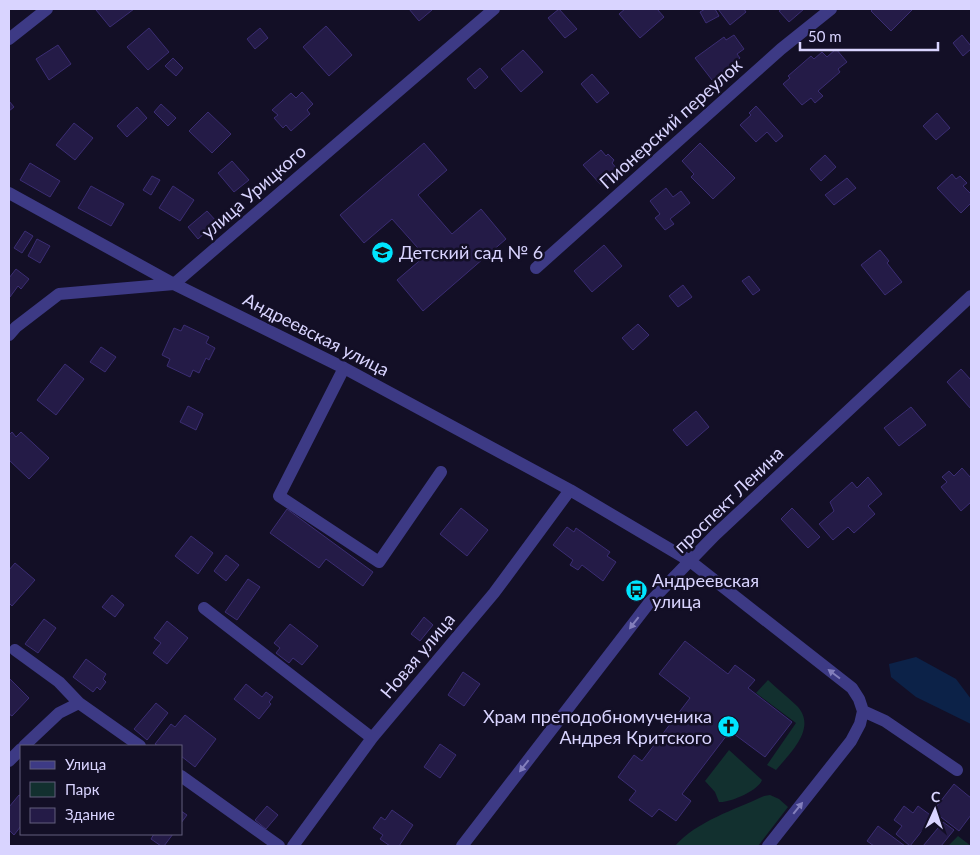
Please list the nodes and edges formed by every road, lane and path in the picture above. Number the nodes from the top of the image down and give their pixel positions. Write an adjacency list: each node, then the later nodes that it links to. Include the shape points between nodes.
1 (47, 9): 4 (street)
2 (494, 9): 7 (street, улица Урицкого)
3 (831, 9): 6 (street, Пионерский переулок, via 781,49)
4 (9, 39)
5 (9, 192): 7 (street, Андреевская улица)
6 (536, 268)
7 (174, 284): 9 (street, via 60,294); 10 (street, Андреевская улица)
8 (971, 296): 13 (street, проспект Ленина)
9 (9, 336)
10 (344, 368): 11 (street, via 279,496 379,562); 12 (street, Андреевская улица)
11 (441, 472)
12 (570, 490): 13 (street, Андреевская улица); 18 (street, Новая улица, via 494,593)
13 (690, 561): 17 (street, Андреевская улица, one-way to 13, via 852,688); 27 (street, проспект Ленина, one-way to 27, via 649,603)
14 (204, 608): 18 (street)
15 (15, 650): 16 (street, via 59,682)
16 (79, 702): 19 (street, via 58,713); 20 (street)
17 (863, 711): 23 (street, via 885,721); 28 (street, one-way to 17, via 851,741)
18 (372, 738): 26 (street, Новая улица)
19 (26, 745)
20 (139, 745)
21 (20, 751): 22 (street)
22 (9, 761)
23 (957, 770)
24 (182, 777): 25 (street)
25 (279, 846)
26 (293, 846)
27 (462, 846)
28 (768, 846)

